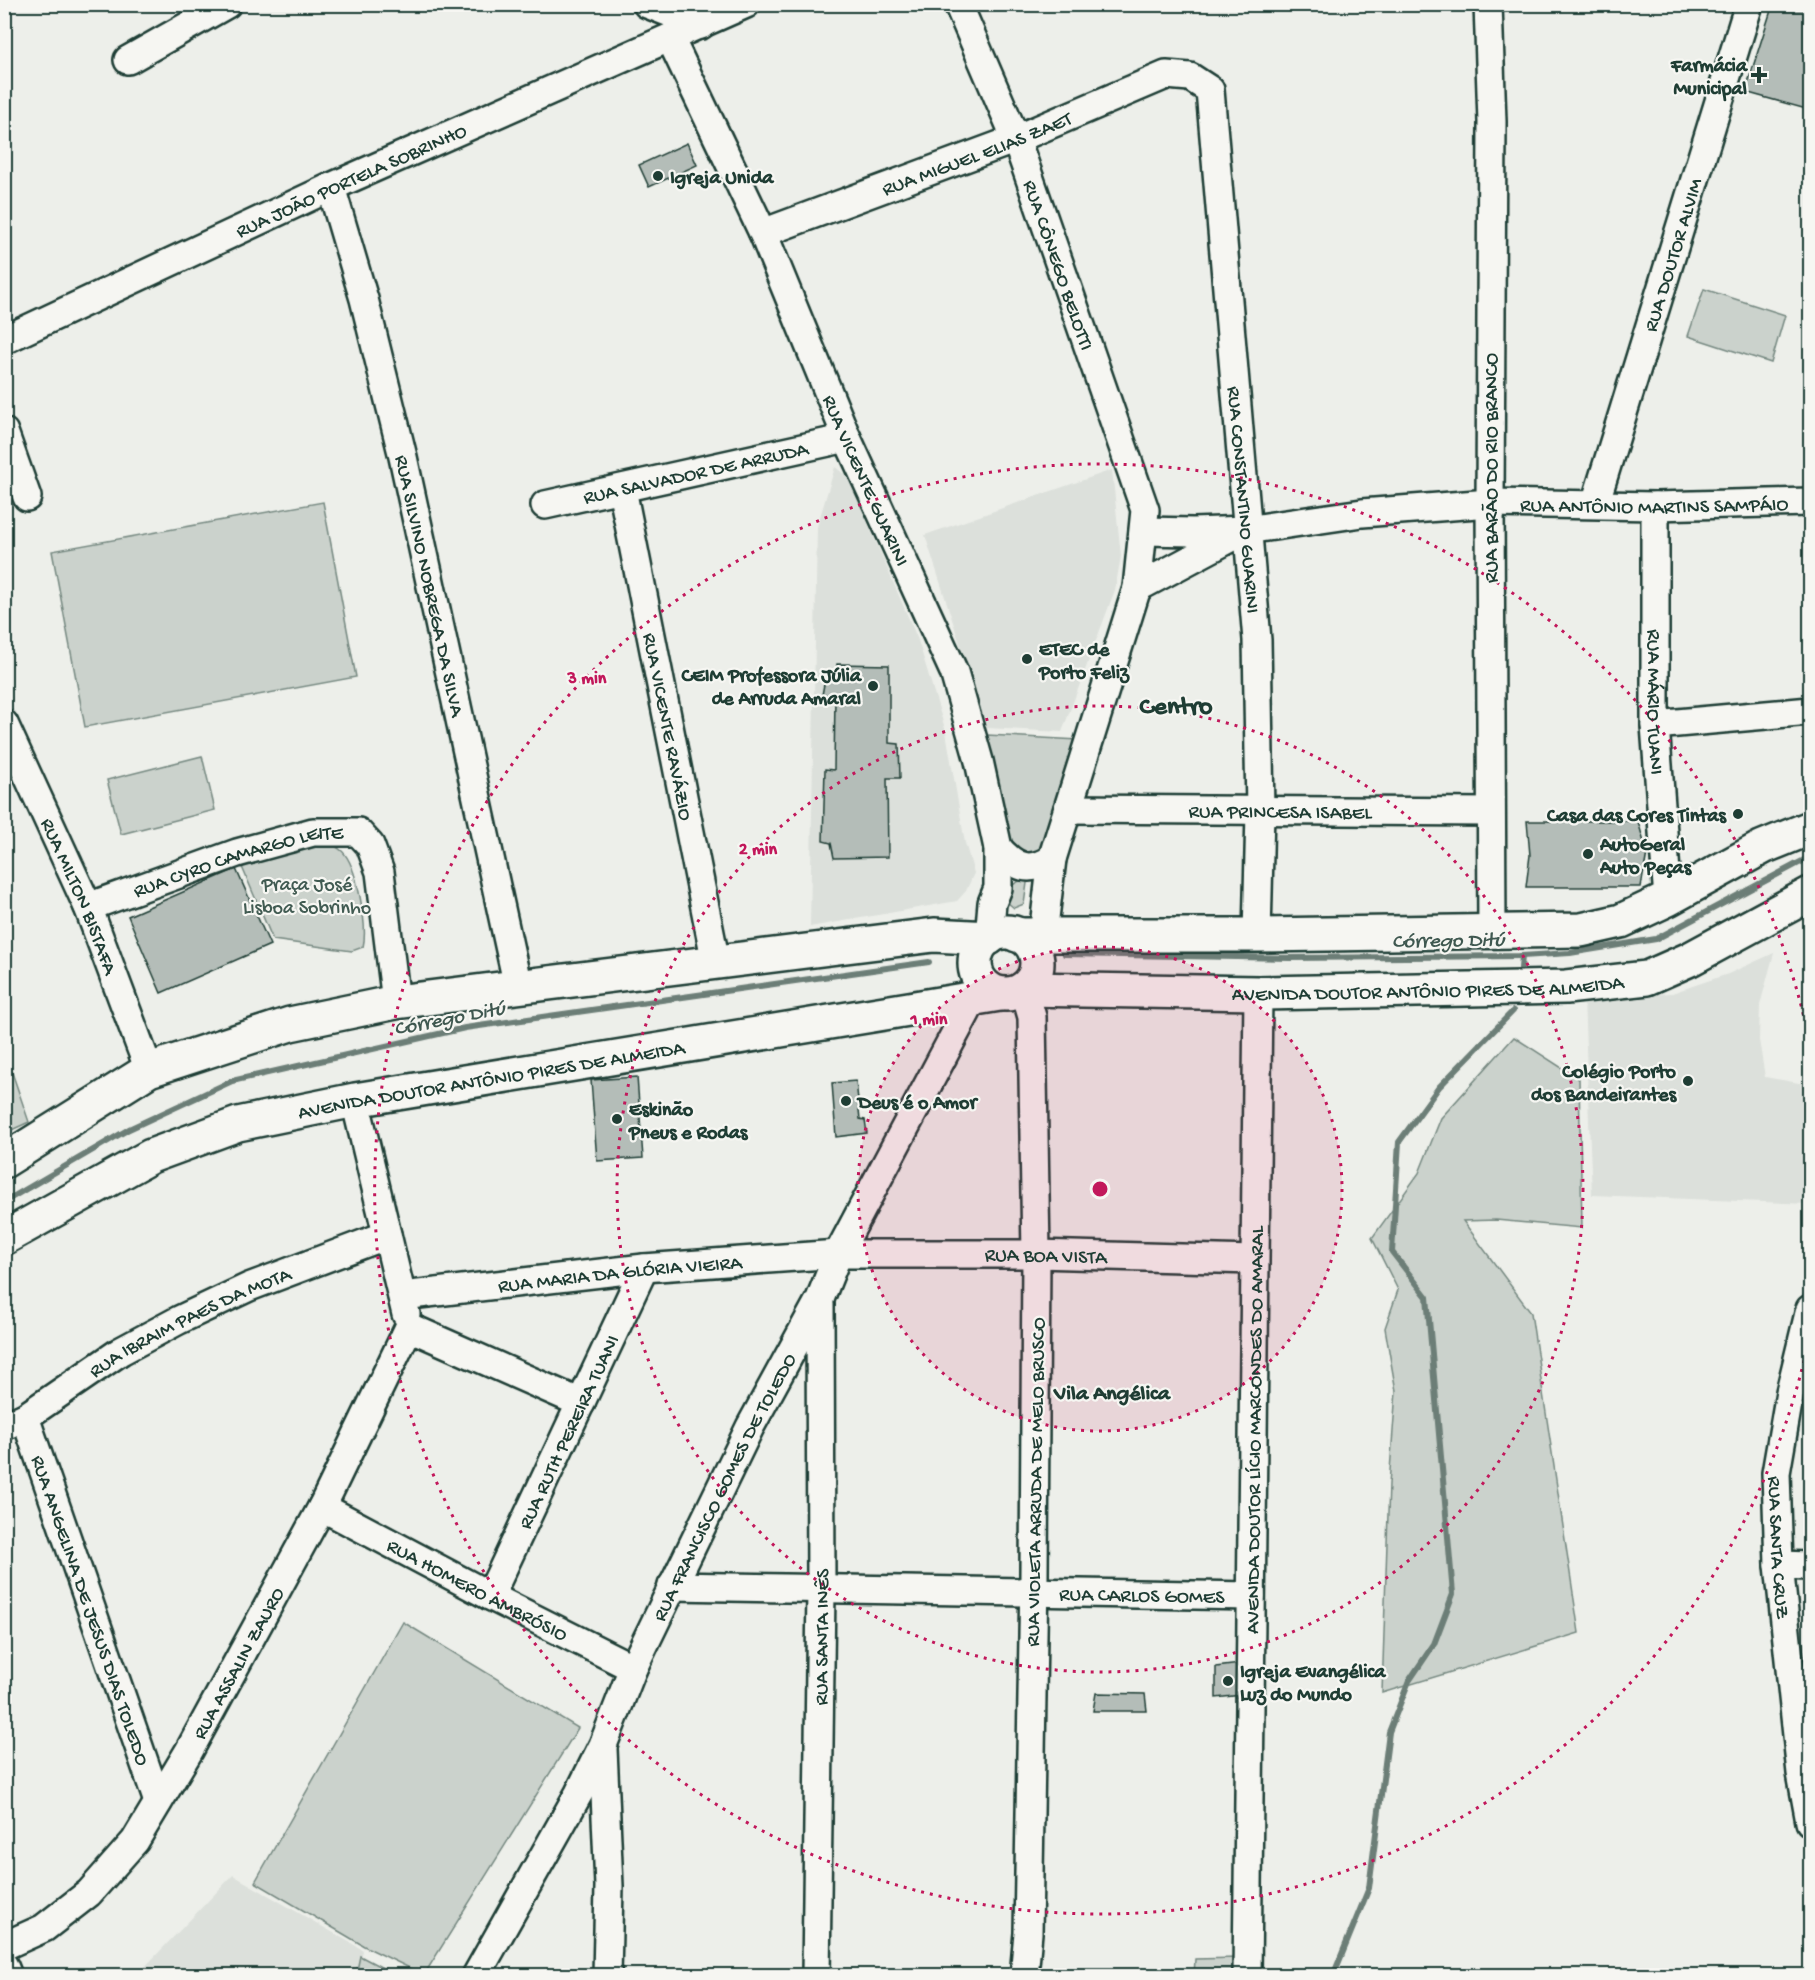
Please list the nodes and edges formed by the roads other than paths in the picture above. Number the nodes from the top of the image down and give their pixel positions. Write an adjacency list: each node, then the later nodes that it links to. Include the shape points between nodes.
1 (227, 4): 9 (street)
2 (647, 4): 7 (street)
3 (746, 4): 7 (street, RUA JOÃO PORTELA SOBRINHO)
4 (958, 4): 11 (street, RUA CÔNEGO BELOTTI)
5 (1488, 4): 20 (street, RUA BARÃO DO RIO BRANCO, via 1492,122)
6 (1749, 4): 21 (street, RUA DOUTOR ALVIM)
7 (701, 25): 8 (street, RUA JOÃO PORTELA SOBRINHO)
8 (670, 38): 12 (street, RUA JOÃO PORTELA SOBRINHO); 13 (street, RUA VICENTE GUARINI)
9 (128, 60)
10 (1190, 78): 11 (street, RUA MIGUEL ELIAS ZAET, via 1166,75); 24 (street, RUA CONSTANTINO GUARINI, via 1210,90)
11 (1016, 138): 13 (street, RUA MIGUEL ELIAS ZAET); 25 (street, RUA CÔNEGO BELOTTI, via 1145,510)
12 (331, 187): 14 (street, RUA JOÃO PORTELA SOBRINHO); 43 (street, RUA SILVINO NOBREGA DA SILVA, via 364,299 403,457)
13 (763, 233): 16 (street, RUA VICENTE GUARINI)
14 (4, 340)
15 (4, 432): 18 (street)
16 (847, 438): 17 (street, RUA SALVADOR DE ARRUDA); 34 (street, RUA VICENTE GUARINI, via 954,672)
17 (622, 489): 22 (street, RUA SALVADOR DE ARRUDA); 42 (street, RUA VICENTE RAVÁZIO)
18 (27, 496)
19 (1810, 502): 23 (street, RUA ANTÔNIO MARTINS SAMPÁIO)
20 (1490, 503): 21 (street, RUA ANTÔNIO MARTINS SAMPÁIO); 24 (street, RUA ANTÔNIO MARTINS SAMPÁIO, via 1362,513); 32 (street, RUA BARÃO DO RIO BRANCO)
21 (1595, 504): 23 (street, RUA ANTÔNIO MARTINS SAMPÁIO)
22 (545, 505)
23 (1655, 506): 29 (street, RUA MÁRIO TUANI)
24 (1246, 530): 25 (street); 26 (street); 31 (street, RUA CONSTANTINO GUARINI, via 1257,640)
25 (1144, 531): 26 (street, RUA CÔNEGO BELOTTI)
26 (1137, 588): 30 (street, RUA CÔNEGO BELOTTI)
27 (1810, 711): 29 (street)
28 (4, 724): 38 (street, RUA MILTON BISTAFA)
29 (1655, 725): 37 (street, RUA MÁRIO TUANI)
30 (1068, 809): 31 (street, RUA PRINCESA ISABEL); 35 (street, RUA CÔNEGO BELOTTI)
31 (1260, 811): 32 (street, RUA PRINCESA ISABEL); 40 (street, RUA CONSTANTINO GUARINI)
32 (1490, 812): 39 (street, RUA BARÃO DO RIO BRANCO)
33 (1810, 828): 37 (main road, via 1763,847)
34 (998, 848): 35 (street, via 1017,865 1029,868); 41 (street, RUA VICENTE GUARINI, via 998,888 992,903)
35 (1052, 859): 41 (street, RUA CÔNEGO BELOTTI)
36 (1810, 894): 44 (main road, AVENIDA DOUTOR ANTÔNIO PIRES DE ALMEIDA, via 1647,978 1566,987)
37 (1668, 900): 39 (main road, via 1621,921 1581,930)
38 (88, 907): 46 (street, RUA CYRO CAMARGO LEITE, via 248,850 313,832 358,832 370,845 380,872); 47 (street, RUA MILTON BISTAFA)
39 (1491, 932): 40 (main road)
40 (1257, 935): 41 (main road)
41 (1016, 936): 42 (main road, via 934,935); 45 (main road, via 1034,951 1035,972 1031,981); 45 (main road, via 978,949 975,969 985,987)
42 (716, 963): 43 (main road)
43 (518, 987): 46 (main road)
44 (1258, 993): 45 (main road, AVENIDA DOUTOR ANTÔNIO PIRES DE ALMEIDA); 54 (street, AVENIDA DOUTOR LÍCIO MARCONDES DO AMARAL)
45 (999, 994): 48 (main road, AVENIDA DOUTOR ANTÔNIO PIRES DE ALMEIDA); 52 (street, RUA FRANCISCO GOMES DE TOLEDO); 53 (street, RUA VIOLETA ARRUDA DE MELO BRUSCO, via 1032,1017)
46 (396, 1002): 47 (main road, via 290,1024)
47 (149, 1070): 49 (main road)
48 (354, 1100): 50 (street); 51 (main road, AVENIDA DOUTOR ANTÔNIO PIRES DE ALMEIDA, via 238,1124 151,1156)
49 (4, 1161)
50 (387, 1235): 56 (street); 62 (street, RUA IBRAIM PAES DA MOTA, via 249,1287 179,1320 122,1351)
51 (4, 1238)
52 (838, 1254): 53 (street, RUA BOA VISTA); 55 (street, RUA MARIA DA GLÓRIA VIEIRA); 57 (street, RUA FRANCISCO GOMES DE TOLEDO)
53 (1036, 1254): 54 (street, RUA BOA VISTA); 68 (street, RUA VIOLETA ARRUDA DE MELO BRUSCO)
54 (1254, 1260): 70 (street, AVENIDA DOUTOR LÍCIO MARCONDES DO AMARAL)
55 (644, 1268): 56 (street, RUA MARIA DA GLÓRIA VIEIRA); 61 (street, RUA RUTH PEREIRA TUANI)
56 (402, 1296): 59 (street)
57 (820, 1299): 66 (street, RUA FRANCISCO GOMES DE TOLEDO, via 750,1427); 67 (street, RUA SANTA INÊS)
58 (1810, 1310): 60 (street, RUA SANTA CRUZ)
59 (409, 1327): 61 (street); 63 (street, RUA ASSALIN ZAURO)
60 (1800, 1391): 64 (street, RUA SANTA CRUZ, via 1776,1473)
61 (581, 1403): 69 (street, RUA RUTH PEREIRA TUANI)
62 (15, 1422): 74 (street, RUA ANGELINA DE JESUS DIAS TOLEDO)
63 (322, 1507): 69 (street, RUA HOMERO AMBRÓSIO); 74 (street, RUA ASSALIN ZAURO)
64 (1779, 1565): 65 (street); 73 (street, RUA SANTA CRUZ)
65 (1810, 1566)
66 (672, 1586): 67 (street, RUA CARLOS GOMES); 71 (street, RUA FRANCISCO GOMES DE TOLEDO)
67 (821, 1589): 68 (street, RUA CARLOS GOMES); 81 (street, RUA SANTA INÊS)
68 (1033, 1592): 70 (street, RUA CARLOS GOMES); 82 (street, RUA VIOLETA ARRUDA DE MELO BRUSCO)
69 (490, 1596): 71 (street, RUA HOMERO AMBRÓSIO)
70 (1251, 1596): 83 (street, AVENIDA DOUTOR LÍCIO MARCONDES DO AMARAL)
71 (633, 1668): 72 (street, RUA FRANCISCO GOMES DE TOLEDO)
72 (603, 1745): 79 (street, RUA FRANCISCO GOMES DE TOLEDO); 80 (street, via 609,1886)
73 (1806, 1773): 75 (street, RUA SANTA CRUZ)
74 (158, 1802): 76 (street, RUA ASSALIN ZAURO, via 135,1841 89,1893 44,1928)
75 (1810, 1822)
76 (4, 1946)
77 (4, 1966): 78 (street)
78 (8, 1976)
79 (476, 1976)
80 (607, 1976)
81 (816, 1976)
82 (1024, 1976)
83 (1247, 1976)

